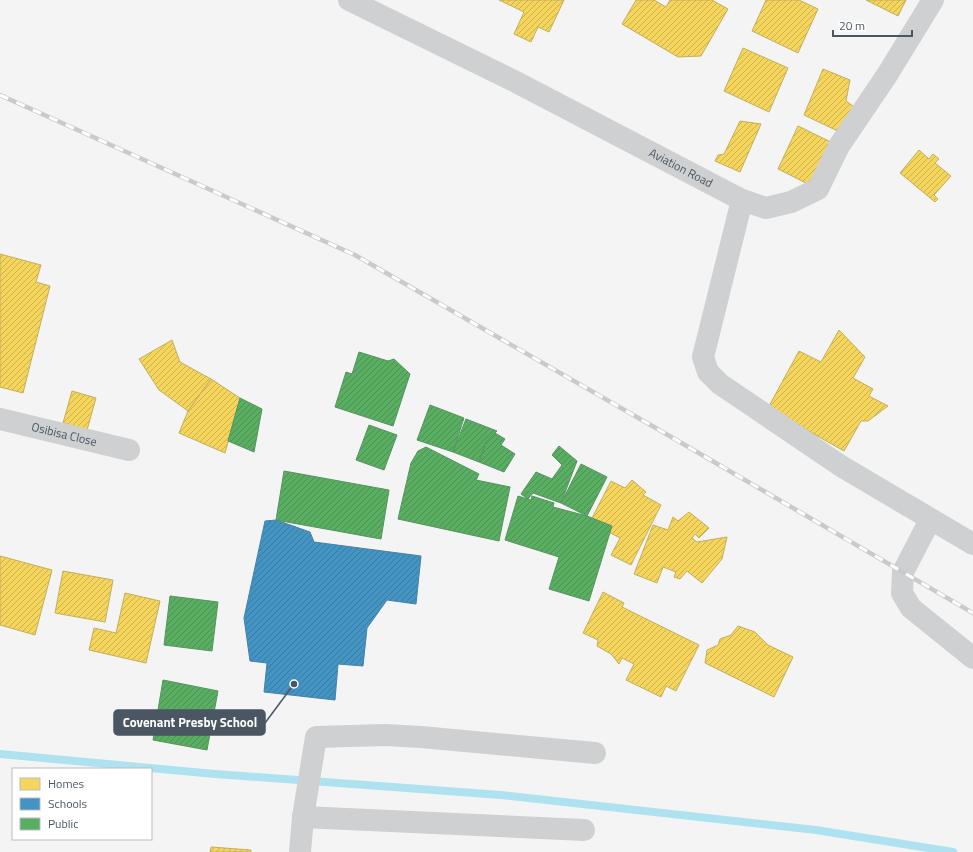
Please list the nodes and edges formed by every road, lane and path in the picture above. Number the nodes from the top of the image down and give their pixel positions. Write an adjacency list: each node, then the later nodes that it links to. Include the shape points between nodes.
1 (349, 0): 3 (street, Aviation Road, via 516,82)
2 (933, 0): 3 (street, Aviation Road, via 839,146 818,189 791,202 766,208)
3 (742, 200): 6 (street, via 703,357 708,372 720,384 840,466)
4 (0, 419): 5 (street, Osibisa Close)
5 (129, 450)
6 (930, 520): 7 (street); 8 (street, via 904,572 902,593 911,608)
7 (973, 544)
8 (973, 658)
9 (595, 753): 10 (street, via 385,735 316,737)
10 (303, 817): 11 (street); 12 (street)
11 (584, 830)
12 (300, 852)

